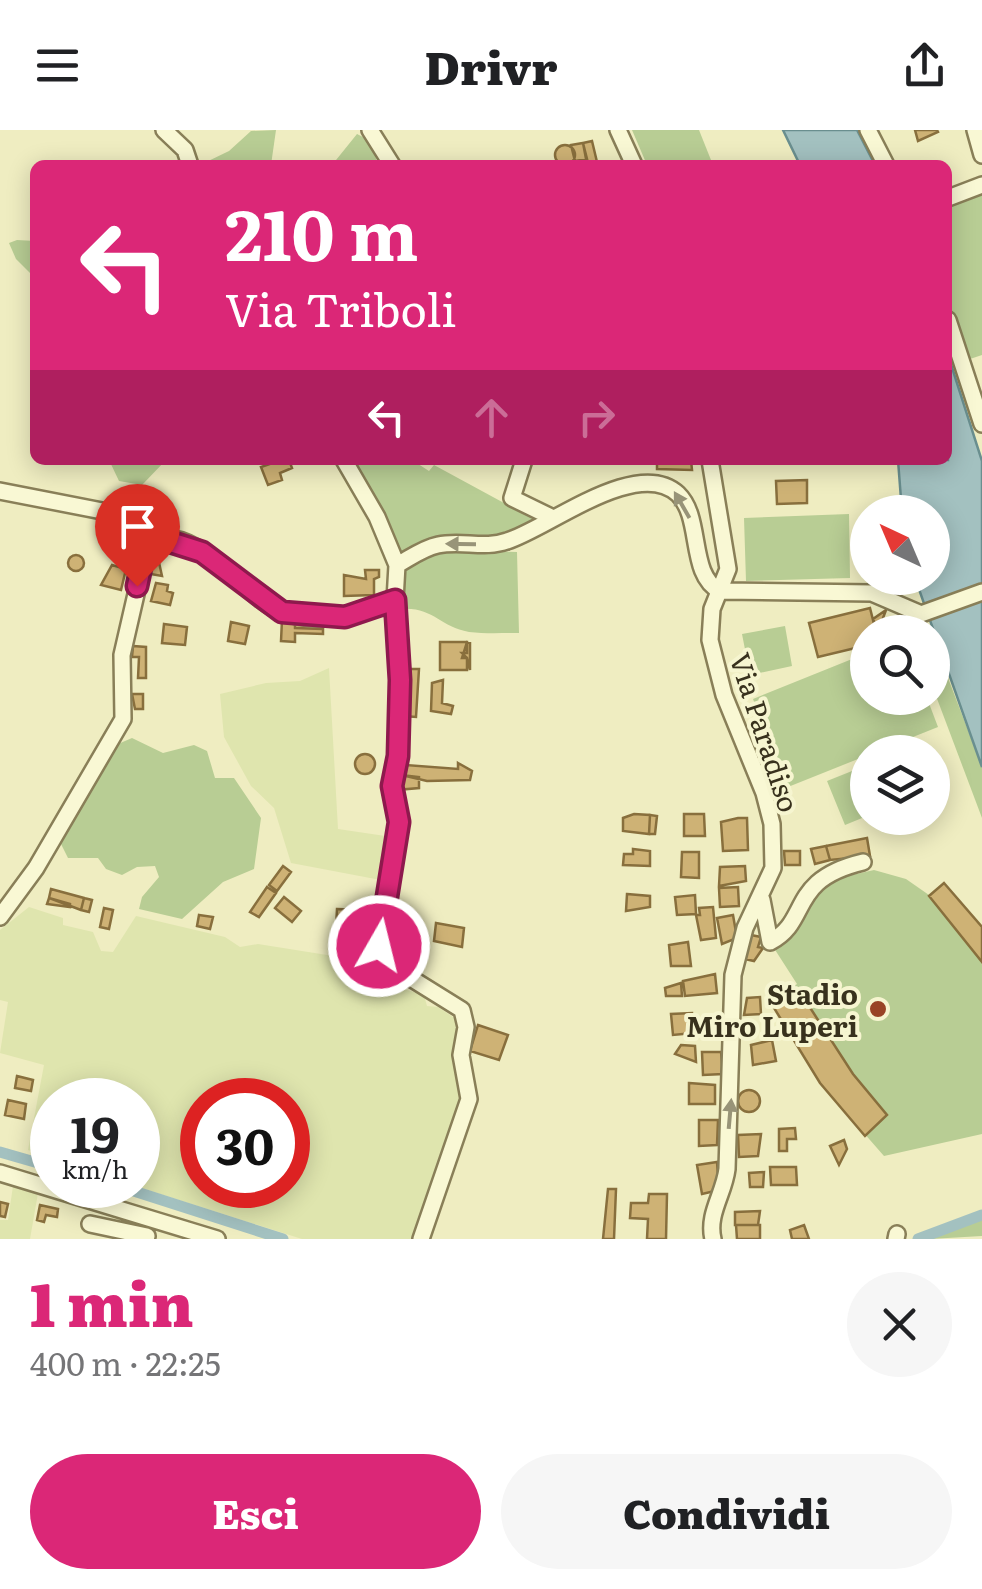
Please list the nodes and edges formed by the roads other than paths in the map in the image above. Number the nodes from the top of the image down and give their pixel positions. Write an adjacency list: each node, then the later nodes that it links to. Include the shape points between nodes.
1 (164, 130): 7 (street)
2 (370, 130): 8 (street)
3 (618, 130): 9 (street)
4 (868, 130): 10 (street)
5 (975, 130): 6 (street)
6 (982, 156)
7 (188, 160)
8 (389, 160)
9 (632, 160)
10 (883, 160)
11 (982, 185): 12 (street)
12 (952, 196)
13 (952, 332): 15 (street)
14 (982, 360): 15 (street)
15 (963, 366): 16 (street)
16 (982, 424)
17 (347, 465): 23 (street)
18 (522, 465): 21 (street, via 512,498)
19 (711, 465): 24 (street, Via Paradiso, via 728,569)
20 (0, 491): 22 (street, via 147,520)
21 (551, 517): 23 (street, one-way to 23, via 506,542 436,545); 24 (street, one-way to 21, via 704,570 683,500 668,488 615,490)
22 (151, 540): 26 (street, via 175,540 202,552 282,612 345,617); 29 (street, via 122,655 123,719)
23 (397, 566): 26 (street)
24 (720, 591): 25 (street, via 872,593 921,614); 28 (street, Via Paradiso, via 710,640 772,824 773,868)
25 (982, 592)
26 (395, 600): 36 (street, via 400,696 392,786 399,822 380,960 462,1010 466,1027 461,1056 469,1100)
27 (863, 862): 28 (street, via 834,868 816,882 786,932 770,942)
28 (762, 896): 37 (street, Via Paradiso, one-way to 28, via 710,1223 724,1196 727,1169 733,976 745,928)
29 (0, 918)
30 (0, 1173): 31 (street)
31 (30, 1183)
32 (103, 1208): 33 (street)
33 (151, 1231): 34 (street); 35 (street)
34 (89, 1232)
35 (217, 1239)
36 (422, 1239)
37 (713, 1239)

